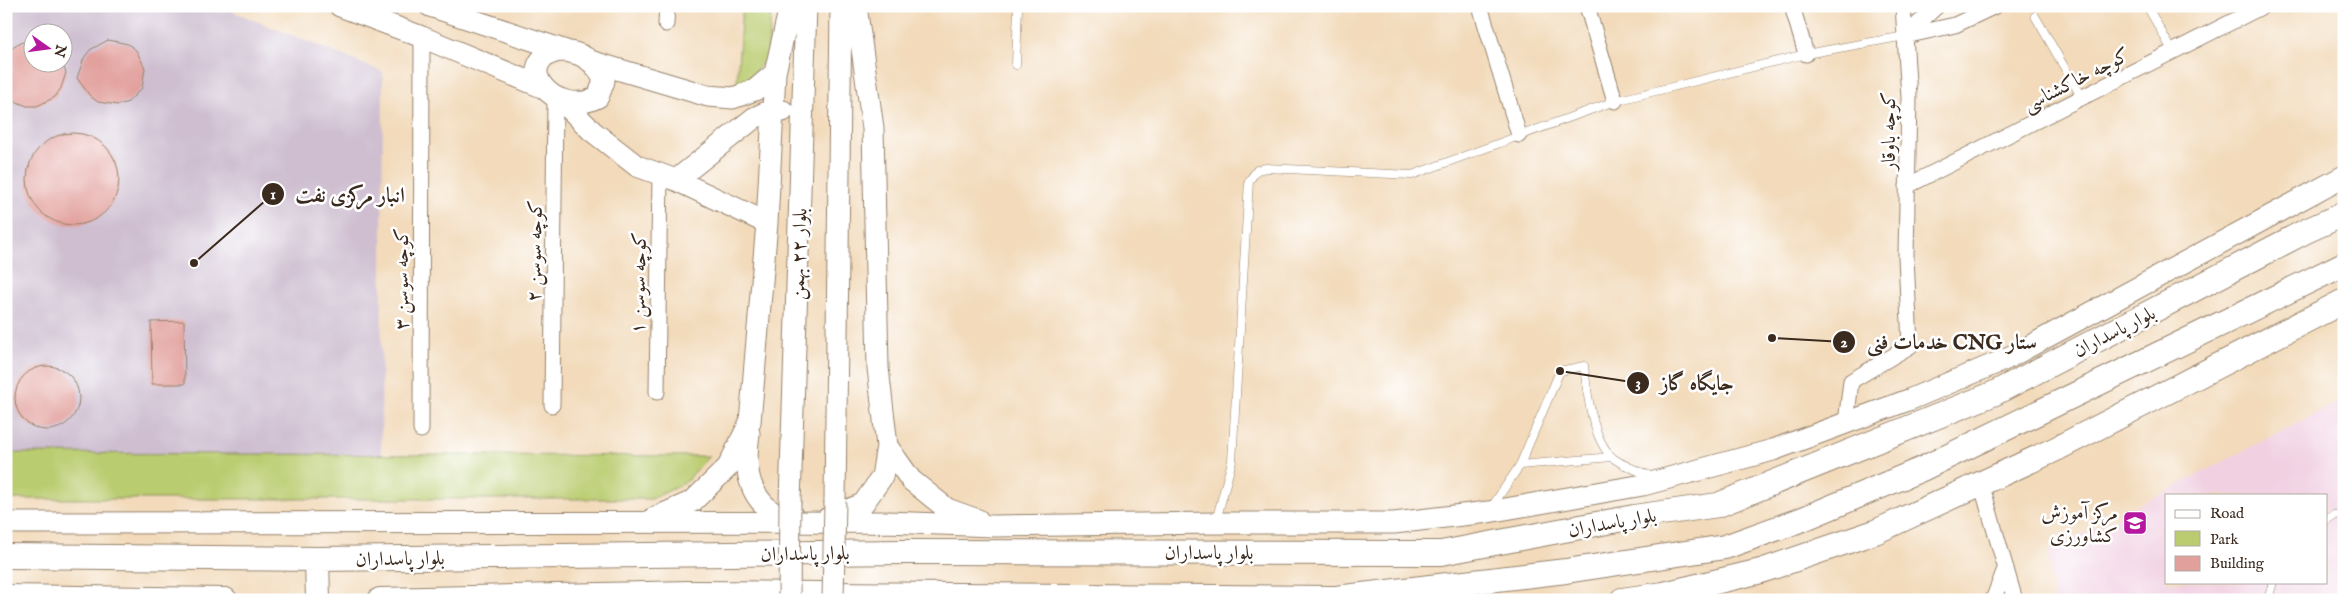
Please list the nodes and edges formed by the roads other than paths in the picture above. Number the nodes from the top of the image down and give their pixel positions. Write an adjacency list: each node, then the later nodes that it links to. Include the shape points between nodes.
1 (340, 6): 20 (main road)
2 (430, 6): 21 (main road)
3 (667, 6): 18 (street)
4 (790, 6): 26 (main road)
5 (806, 6): 31 (main road, بلوار ۲۲ بهمن)
6 (841, 6): 69 (main road, بلوار ۲۲ بهمن, bridge)
7 (856, 6): 45 (main road, via 873,128 878,368)
8 (1018, 6): 25 (lane)
9 (1480, 6): 32 (street)
10 (1587, 6): 29 (street)
11 (1792, 6): 23 (street)
12 (1903, 6): 19 (street, کوچه باوقار)
13 (1937, 6): 19 (street)
14 (1995, 6): 19 (street, via 1955,25)
15 (2147, 6): 22 (lane)
16 (2263, 6): 22 (street, کوچه خاکشناسی)
17 (2035, 16): 28 (lane)
18 (666, 24)
19 (1905, 36): 23 (lane); 35 (street, کوچه باوقار, via 1909,97)
20 (422, 37): 27 (main road); 44 (street, کوچه سوسن ۳)
21 (566, 51): 24 (main road); 27 (main road, via 551,53 538,64 536,73)
22 (2172, 52): 28 (street, کوچه خاکشناسی)
23 (1806, 54): 29 (lane)
24 (590, 61): 26 (main road, via 708,96 733,98 755,90); 27 (main road, via 601,72 604,81 598,97 582,103)
25 (1016, 65)
26 (775, 72): 30 (main road)
27 (553, 95): 34 (main road, via 637,166); 41 (street, کوچه سوسن ۲)
28 (2082, 98): 35 (street, کوچه خاکشناسی)
29 (1615, 101): 32 (lane)
30 (771, 110): 31 (main road, via 788,111); 34 (main road, via 754,118); 37 (main road)
31 (802, 124): 68 (main road, بلوار ۲۲ بهمن, bridge)
32 (1519, 135): 56 (lane, via 1412,175 1257,170 1249,181 1232,461)
33 (2344, 176): 43 (main road, via 2006,359)
34 (668, 177): 37 (main road); 40 (street, کوچه سوسن ۱)
35 (1908, 186): 43 (street, کوچه باوقار, via 1906,256 1910,346 1851,382)
36 (2344, 214): 59 (main road, بلوار پاسداران, via 1994,393 1718,504 1441,553 904,552)
37 (767, 223): 42 (main road)
38 (2344, 264): 52 (main road, بلوار پاسداران, via 1922,469)
39 (2344, 301): 49 (main road, via 2056,449)
40 (656, 392)
41 (552, 405)
42 (750, 422): 45 (main road, via 746,453 750,487 772,512 803,520 832,518 863,504 882,477); 54 (main road, via 728,467 692,500)
43 (1846, 423): 48 (main road, via 1772,450)
44 (420, 430)
45 (887, 446): 57 (main road, via 911,480 947,509)
46 (1612, 457): 47 (lane); 47 (lane, via 1589,408 1584,366 1560,371); 48 (lane)
47 (1520, 465): 50 (lane)
48 (1660, 481): 50 (main road)
49 (1981, 483): 60 (street); 61 (main road, via 1875,532 1761,571)
50 (1488, 512): 56 (main road, via 1394,523)
51 (2344, 514): 53 (lane)
52 (1803, 519): 61 (main road); 64 (main road, بلوار پاسداران, via 1724,547 1566,571)
53 (2328, 519)
54 (645, 522): 55 (main road); 57 (main road, via 886,522)
55 (6, 523)
56 (1216, 523): 57 (main road)
57 (994, 526)
58 (6, 556): 59 (main road, بلوار پاسداران)
59 (318, 559): 66 (main road)
60 (2004, 569): 71 (street); 72 (street)
61 (1711, 581): 70 (main road, via 1664,594)
62 (2273, 584): 73 (lane)
63 (6, 597): 65 (main road)
64 (1338, 599): 67 (main road, بلوار پاسداران, via 690,593)
65 (225, 600)
66 (318, 600)
67 (380, 600)
68 (788, 600)
69 (833, 600)
70 (1622, 600)
71 (1993, 600)
72 (2015, 600)
73 (2268, 600)

